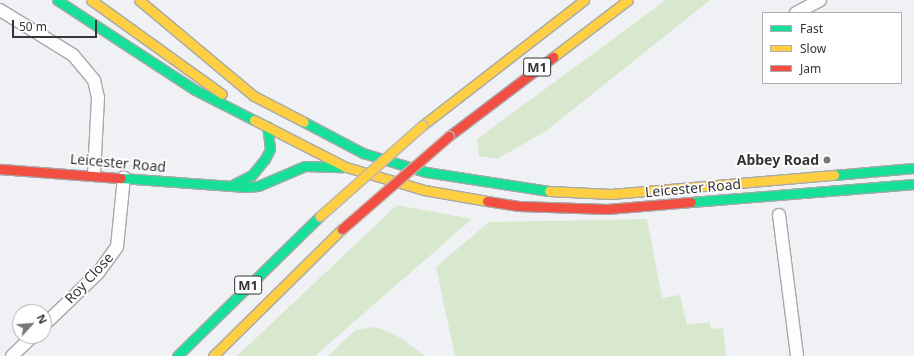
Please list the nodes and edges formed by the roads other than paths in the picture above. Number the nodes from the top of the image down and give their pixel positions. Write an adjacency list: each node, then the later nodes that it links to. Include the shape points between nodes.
1 (57, 0): 9 (main road, via 195,90)
2 (92, 0): 9 (main road)
3 (139, 0): 12 (main road, Leicester Road, via 221,72 254,96 320,133 393,163 486,184 611,194)
4 (584, 0): 22 (main road, M1, bridge, via 423,125 320,216)
5 (628, 0): 23 (main road, M1, bridge, via 449,136 342,229)
6 (820, 0): 8 (street)
7 (0, 10): 14 (street, via 73,56 94,80 98,98)
8 (798, 12)
9 (258, 120): 10 (main road)
10 (267, 126): 11 (main road); 16 (main road, via 270,149 265,159 252,175)
11 (346, 167): 16 (main road, Leicester Road, via 305,166 258,186); 17 (main road, Leicester Road, via 424,190 474,200 519,206 607,209)
12 (914, 168)
13 (0, 169): 14 (main road, Leicester Road)
14 (94, 175): 15 (main road, Leicester Road)
15 (124, 177): 16 (main road, Leicester Road); 19 (street, Roy Close, via 117,247 98,273)
16 (234, 184)
17 (914, 184)
18 (779, 215): 24 (street)
19 (52, 317)
20 (24, 344): 21 (street)
21 (12, 356)
22 (177, 356)
23 (213, 356)
24 (797, 356)

